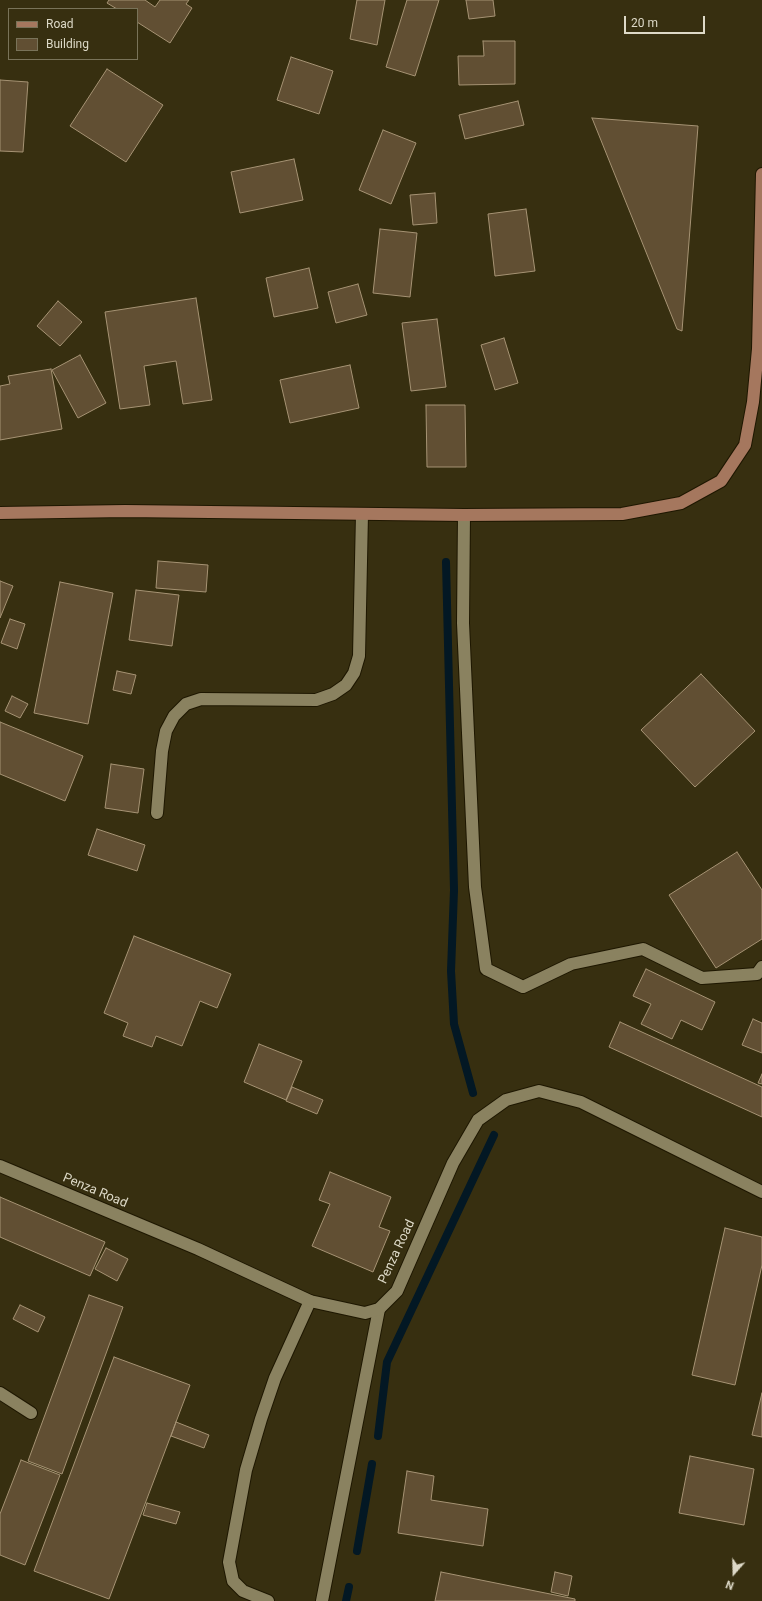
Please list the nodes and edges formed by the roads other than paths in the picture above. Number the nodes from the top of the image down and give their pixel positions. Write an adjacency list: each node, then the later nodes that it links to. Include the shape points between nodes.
1 (762, 174): 4 (main road, via 758,349 753,402 745,445 721,481 681,503 622,514)
2 (0, 513): 3 (main road, via 125,511)
3 (362, 514): 4 (main road); 5 (street, via 359,656 354,673 346,685 333,694 316,700 201,699 186,704 174,716 166,732)
4 (464, 515): 6 (street, via 463,623 475,879 486,969 523,987 571,964 643,949 702,978 757,974)
5 (156, 813)
6 (762, 967)
7 (0, 1166): 9 (street, Penza Road, via 198,1249)
8 (762, 1192): 10 (street, Penza Road, via 581,1102 539,1091 506,1100 478,1120 453,1163 397,1291)
9 (310, 1300): 10 (street, Penza Road, via 364,1313); 13 (street, via 275,1378 261,1419 246,1470 229,1562 233,1581 243,1591)
10 (379, 1309): 14 (street)
11 (0, 1393): 12 (street)
12 (31, 1413)
13 (268, 1601)
14 (322, 1601)

